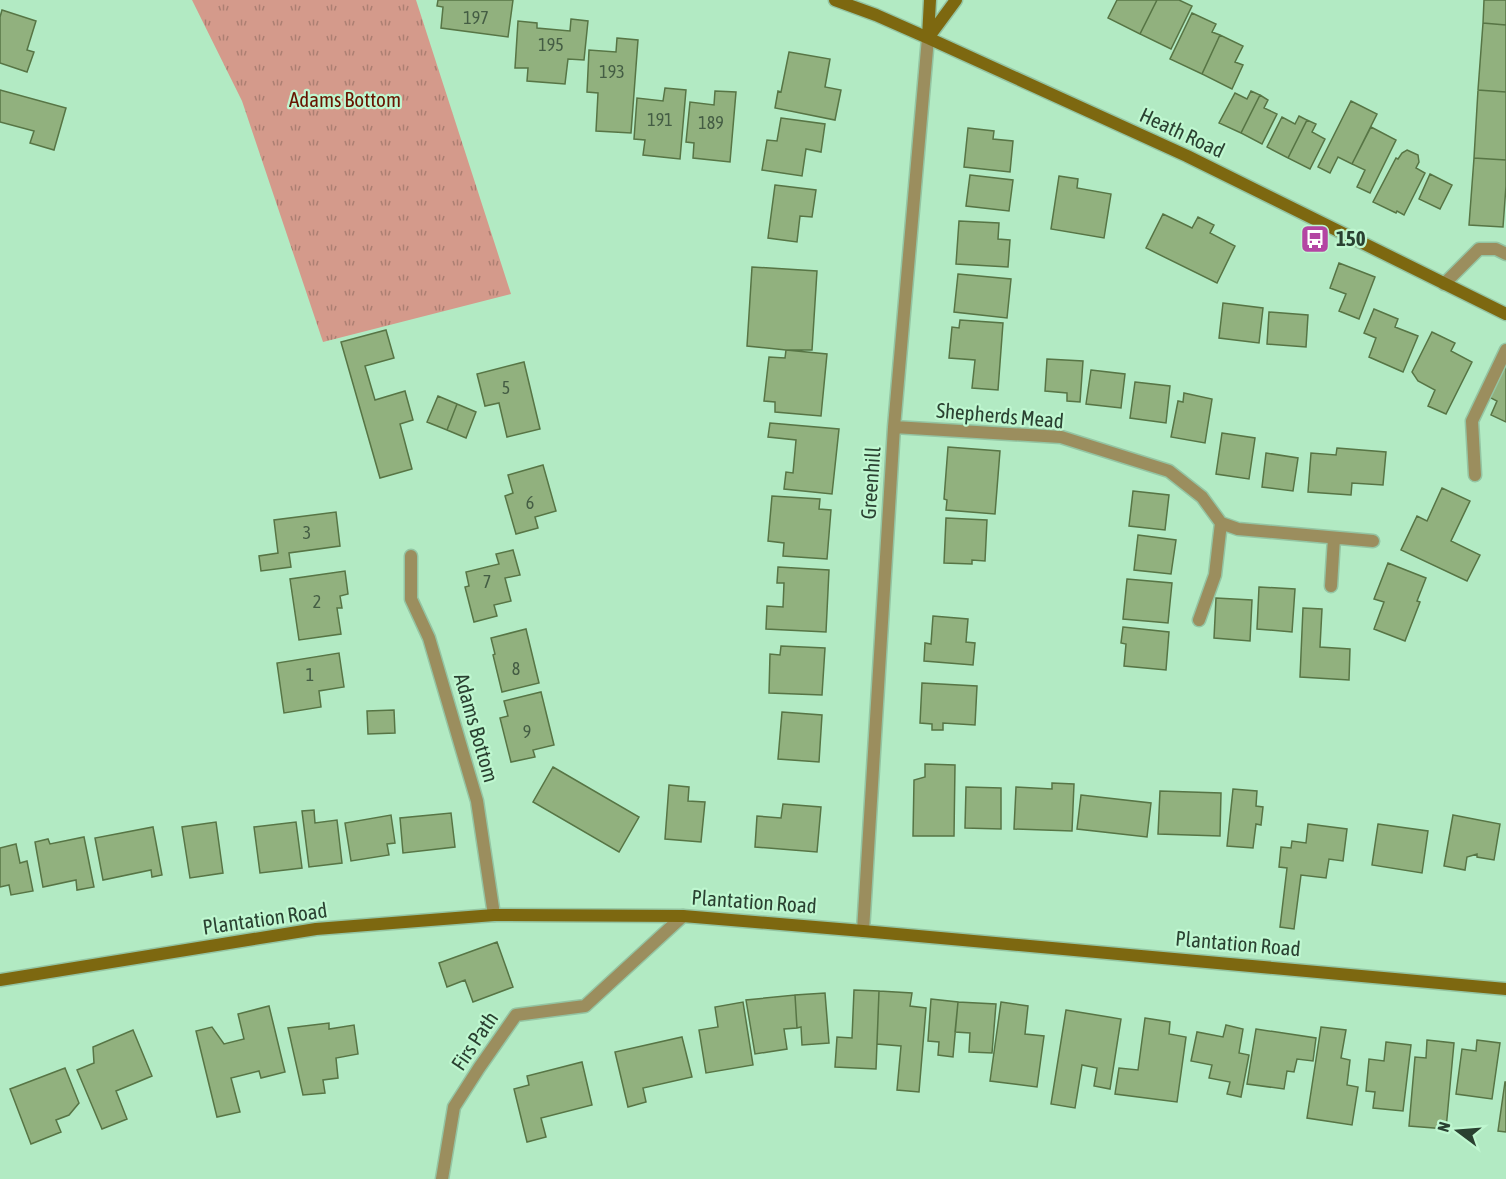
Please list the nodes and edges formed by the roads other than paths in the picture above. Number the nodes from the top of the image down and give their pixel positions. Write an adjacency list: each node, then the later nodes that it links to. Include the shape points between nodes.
1 (835, 0): 4 (street, Heath Road)
2 (930, 0): 4 (street)
3 (956, 0): 4 (street)
4 (928, 38): 6 (street, Heath Road, via 1187,156); 9 (street, Greenhill)
5 (1506, 254): 6 (street, via 1496,249 1479,249)
6 (1444, 284): 7 (street, Heath Road)
7 (1506, 314)
8 (1506, 350): 10 (street, via 1472,421)
9 (894, 427): 11 (street, Shepherds Mead, via 1061,437 1169,471 1202,496); 19 (street, Greenhill)
10 (1475, 475)
11 (1221, 523): 12 (street, via 1238,529); 16 (street, via 1215,575)
12 (1334, 538): 13 (street); 15 (street)
13 (1373, 541)
14 (411, 556): 17 (street, Adams Bottom, via 411,599 429,638 477,801)
15 (1331, 586)
16 (1199, 620)
17 (494, 915): 18 (street, Plantation Road); 20 (street, Plantation Road, via 316,929)
18 (683, 916): 19 (street, Plantation Road); 22 (street, Firs Path, via 585,1006 516,1016 454,1107)
19 (863, 931): 21 (street, Plantation Road)
20 (0, 980)
21 (1506, 988)
22 (442, 1179)

